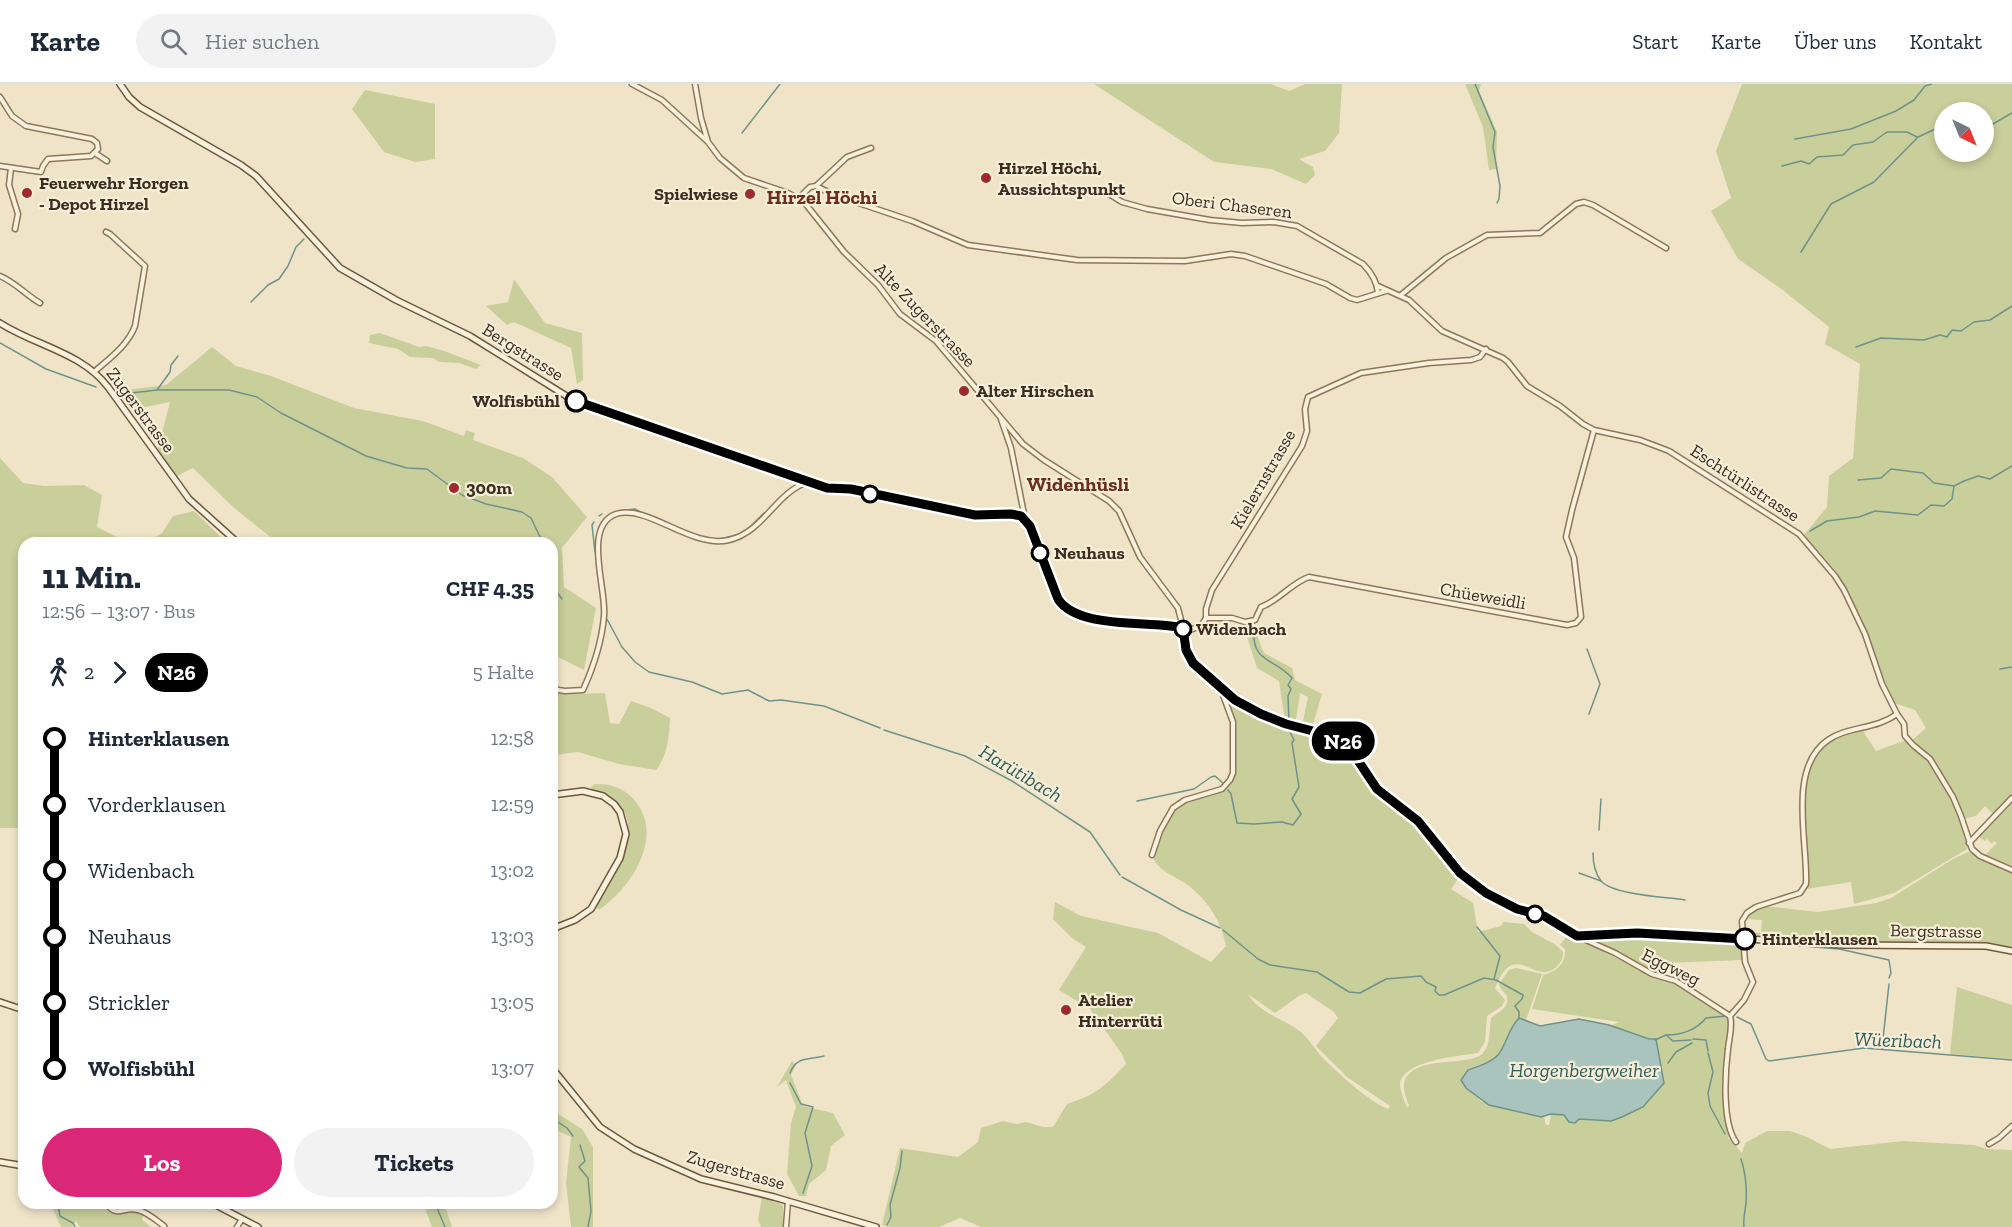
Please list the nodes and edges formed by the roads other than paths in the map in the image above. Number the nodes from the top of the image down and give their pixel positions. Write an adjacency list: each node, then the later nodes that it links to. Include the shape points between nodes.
1 (120, 84): 30 (street, Bergstrasse, via 140,107 256,176 334,262 356,278 470,336 577,401)
2 (632, 84): 6 (street, via 662,100)
3 (695, 84): 6 (street, Alte Zugerstrasse)
4 (0, 97): 7 (street, via 12,116 26,126 92,139)
5 (103, 138): 7 (street)
6 (708, 142): 15 (street, Alte Zugerstrasse, via 739,176)
7 (97, 148): 9 (street); 10 (street); 12 (street, via 91,156 48,159 41,172)
8 (871, 148): 13 (street, via 847,157)
9 (106, 151)
10 (107, 161)
11 (0, 166): 12 (street)
12 (11, 168): 16 (street, via 9,185 18,214)
13 (816, 186): 15 (street); 22 (street, via 968,245 1077,260 1185,261 1238,255 1326,284 1357,300)
14 (1101, 189): 20 (street, Oberi Chaseren, via 1122,202 1147,209 1210,220 1297,226 1363,264)
15 (798, 198): 28 (street, Alte Zugerstrasse, via 900,314 936,341)
16 (15, 229)
17 (106, 232): 27 (street, via 145,266 132,334)
18 (1666, 248): 23 (street, via 1584,202 1540,233 1488,235 1446,258)
19 (0, 276): 24 (street)
20 (1378, 286): 21 (street, Eschtürlistrasse); 22 (street)
21 (1388, 291): 22 (street); 23 (street, Eschtürlistrasse)
22 (1378, 293)
23 (1401, 295): 26 (street, Eschtürlistrasse, via 1442,331)
24 (40, 303)
25 (0, 323): 27 (street, Zugerstrasse)
26 (1486, 349): 29 (street, Eschtürlistrasse, via 1508,362 1527,386); 35 (street, Kielernstrasse, via 1480,357 1470,360 1361,373 1308,397 1307,431 1302,446 1212,590)
27 (94, 372): 34 (street, Zugerstrasse, via 189,499)
28 (1001, 419): 33 (street); 36 (street, Alte Zugerstrasse, via 1023,444 1119,511 1140,557 1178,608)
29 (1594, 430): 35 (street, Chüeweidli, via 1566,537 1574,558 1580,598 1581,617 1576,623 1567,625 1309,577 1261,607 1255,620); 39 (street, Eschtürlistrasse, via 1669,451 1799,534 1844,590)
30 (793, 476): 31 (street, Bergstrasse); 32 (street)
31 (808, 482): 32 (street); 33 (street, Bergstrasse, via 975,515 1011,514)
32 (793, 488): 38 (street, via 750,531 730,540 701,539 638,514 621,513 608,519 598,543 604,619 590,672 583,690)
33 (1025, 519): 36 (street, via 1058,599 1066,607 1114,622)
34 (231, 537)
35 (1206, 618): 36 (street, via 1200,626)
36 (1184, 630): 37 (street, Bergstrasse, via 1186,650 1193,663)
37 (1220, 687): 43 (street, via 1233,722 1230,780 1222,789 1185,800 1173,808); 46 (street, Bergstrasse, via 1261,714 1343,741 1377,789 1418,821 1467,880 1517,909 1544,916)
38 (558, 690)
39 (1897, 714): 42 (street, Eschtürlistrasse, via 1904,724 1905,736 1930,759 1953,797); 47 (street, via 1878,725 1828,740 1809,762 1804,781 1805,886 1796,895 1751,910 1741,925)
40 (558, 794): 45 (street, via 583,791 603,796 620,812 626,834 620,858 591,909)
41 (2012, 798): 42 (street)
42 (1969, 843): 44 (street, via 1977,854)
43 (1152, 855)
44 (2012, 870)
45 (558, 927)
46 (1581, 936): 47 (street, Bergstrasse, via 1644,933); 51 (street, Eggweg, via 1652,974 1676,981)
47 (1742, 939): 48 (street, Bergstrasse, via 1973,946); 51 (street, via 1753,982)
48 (2012, 951)
49 (0, 1002): 50 (street)
50 (18, 1008)
51 (1730, 1016): 54 (street, via 1726,1116)
52 (558, 1075): 58 (street, Zugerstrasse, via 600,1127 634,1149 701,1179)
53 (2012, 1126): 55 (street)
54 (1736, 1142)
55 (1989, 1144)
56 (0, 1162): 57 (street)
57 (18, 1165)
58 (788, 1200): 67 (street); 68 (street, Zugerstrasse)
59 (111, 1209): 60 (street)
60 (128, 1209)
61 (128, 1209): 64 (street, via 144,1212)
62 (224, 1209): 63 (street)
63 (242, 1218): 65 (street); 66 (street)
64 (164, 1226)
65 (237, 1227)
66 (258, 1227)
67 (786, 1227)
68 (876, 1227)

